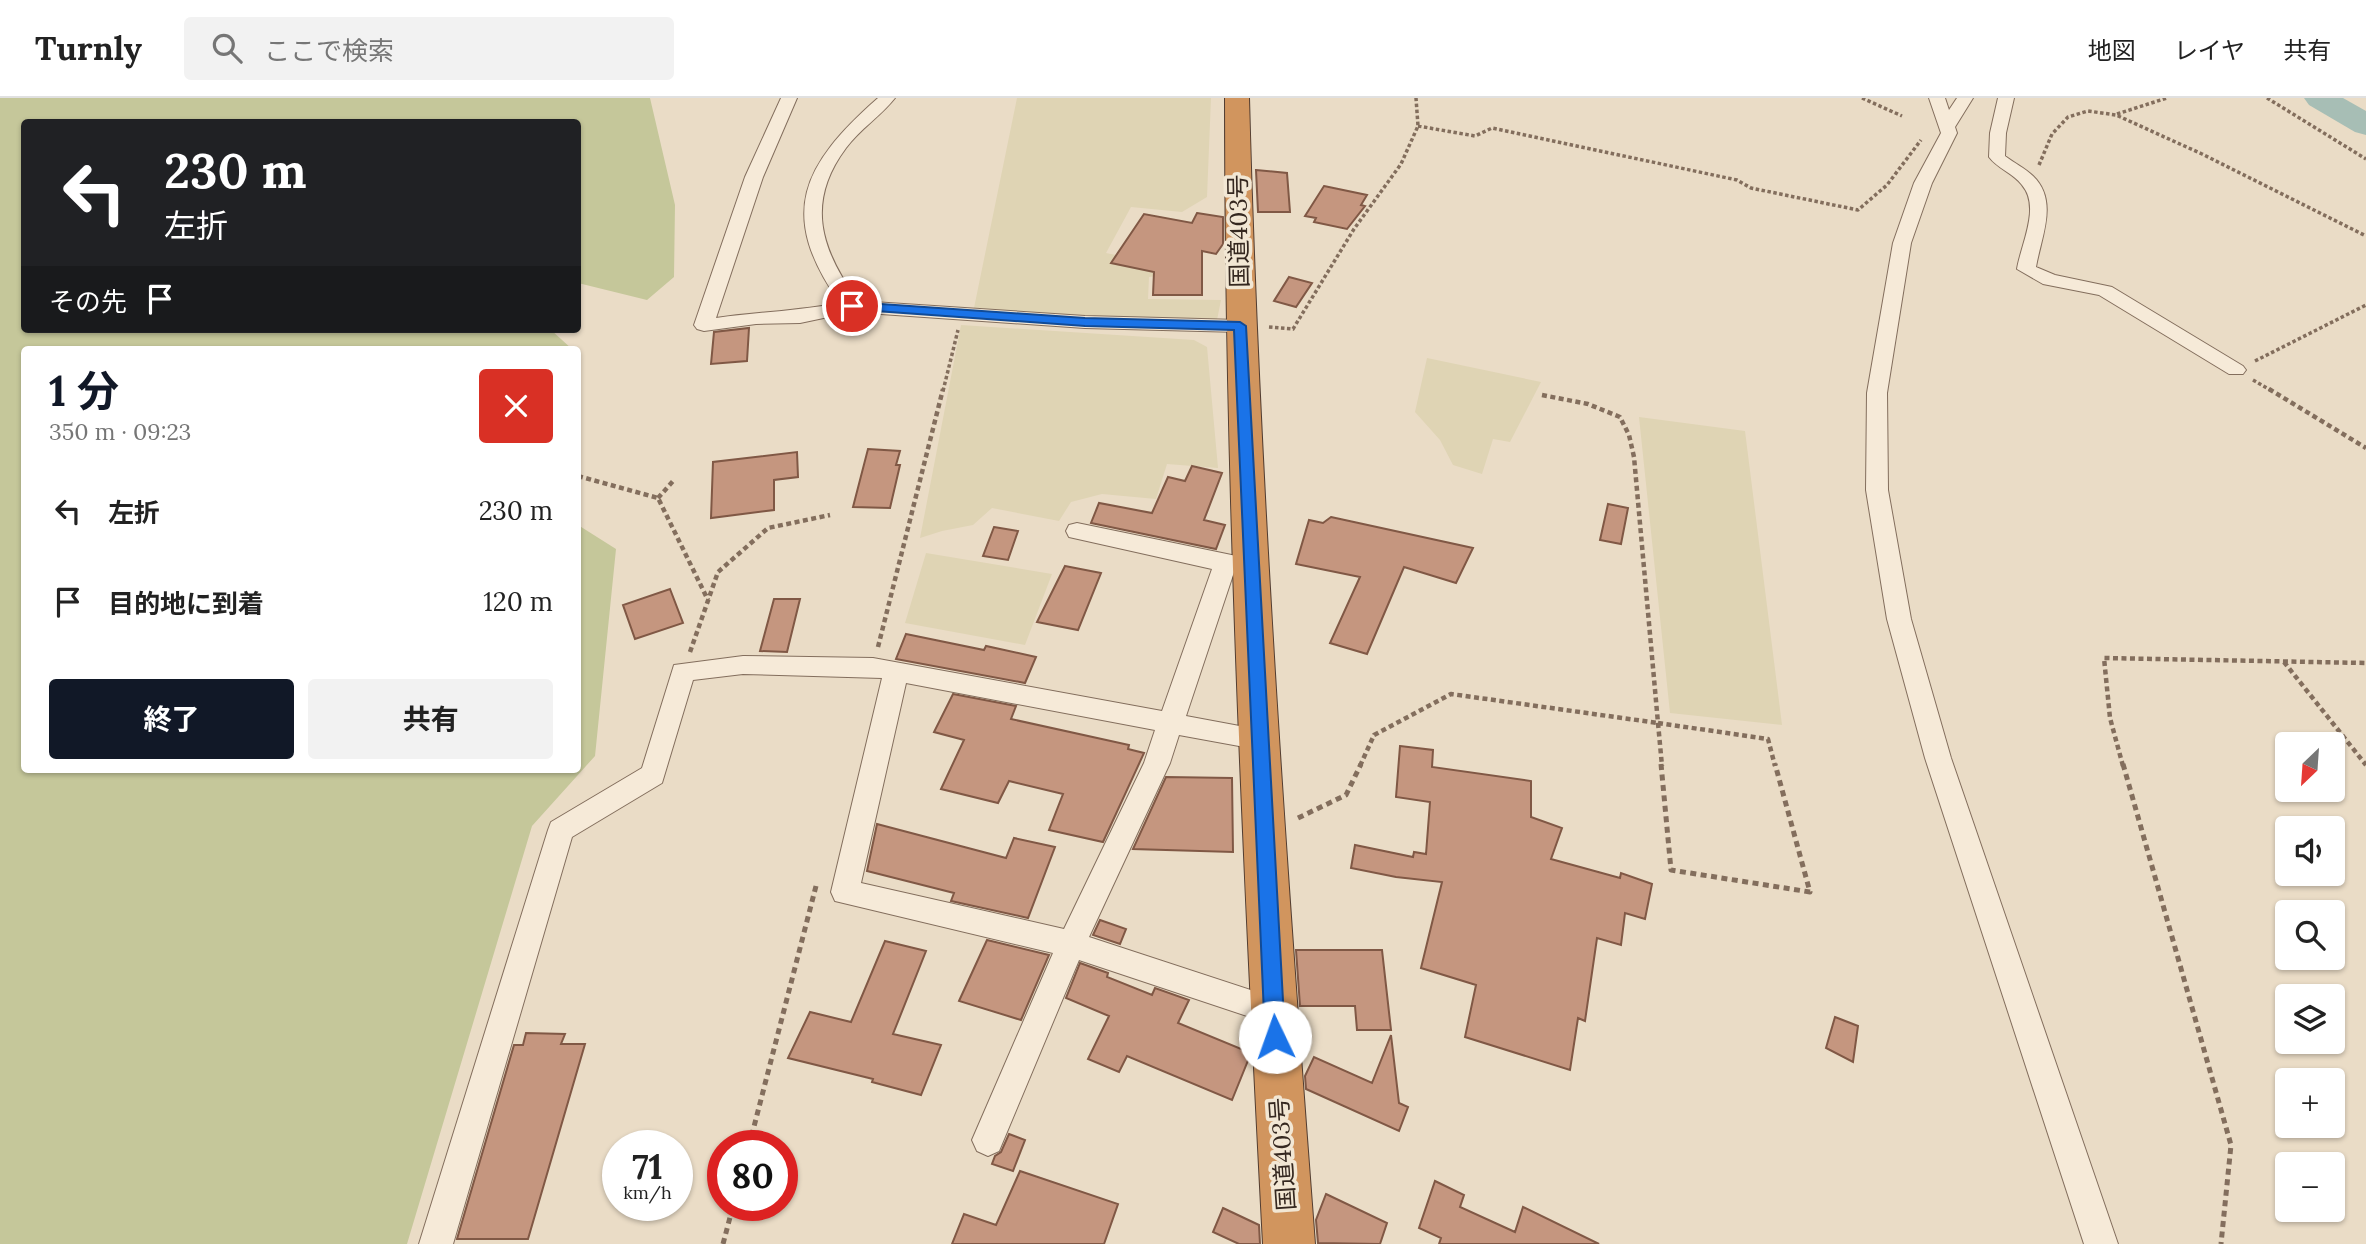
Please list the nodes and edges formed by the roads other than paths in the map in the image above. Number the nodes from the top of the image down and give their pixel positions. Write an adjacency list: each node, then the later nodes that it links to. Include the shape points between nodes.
1 (789, 98): 8 (street, via 754,177 704,325 800,317)
2 (887, 98): 8 (street, via 842,138 814,192 810,223 832,283)
3 (1237, 98): 9 (highway, 国道403号)
4 (1937, 98): 7 (street)
5 (1965, 98): 7 (street)
6 (2006, 98): 10 (street, via 1997,157 2030,183 2039,202 2026,269 2050,280 2105,291)
7 (1948, 130): 21 (street, via 1902,243 1877,393 1877,490 1899,619 1938,758)
8 (852, 306): 9 (street, via 1085,322)
9 (1240, 326): 12 (highway, 国道403号)
10 (2236, 370)
11 (1077, 531): 12 (street)
12 (1239, 564): 14 (street); 15 (highway, 国道403号)
13 (896, 672): 14 (street); 16 (street, via 845,892); 19 (street, via 873,667 743,665 683,672 653,775 561,830)
14 (1170, 724): 15 (street); 16 (street, via 1157,763)
15 (1261, 740): 17 (highway, 国道403号)
16 (1071, 944): 17 (street); 18 (street)
17 (1273, 1011): 20 (highway, 国道403号)
18 (988, 1140)
19 (436, 1244)
20 (1289, 1244)
21 (2101, 1244)

